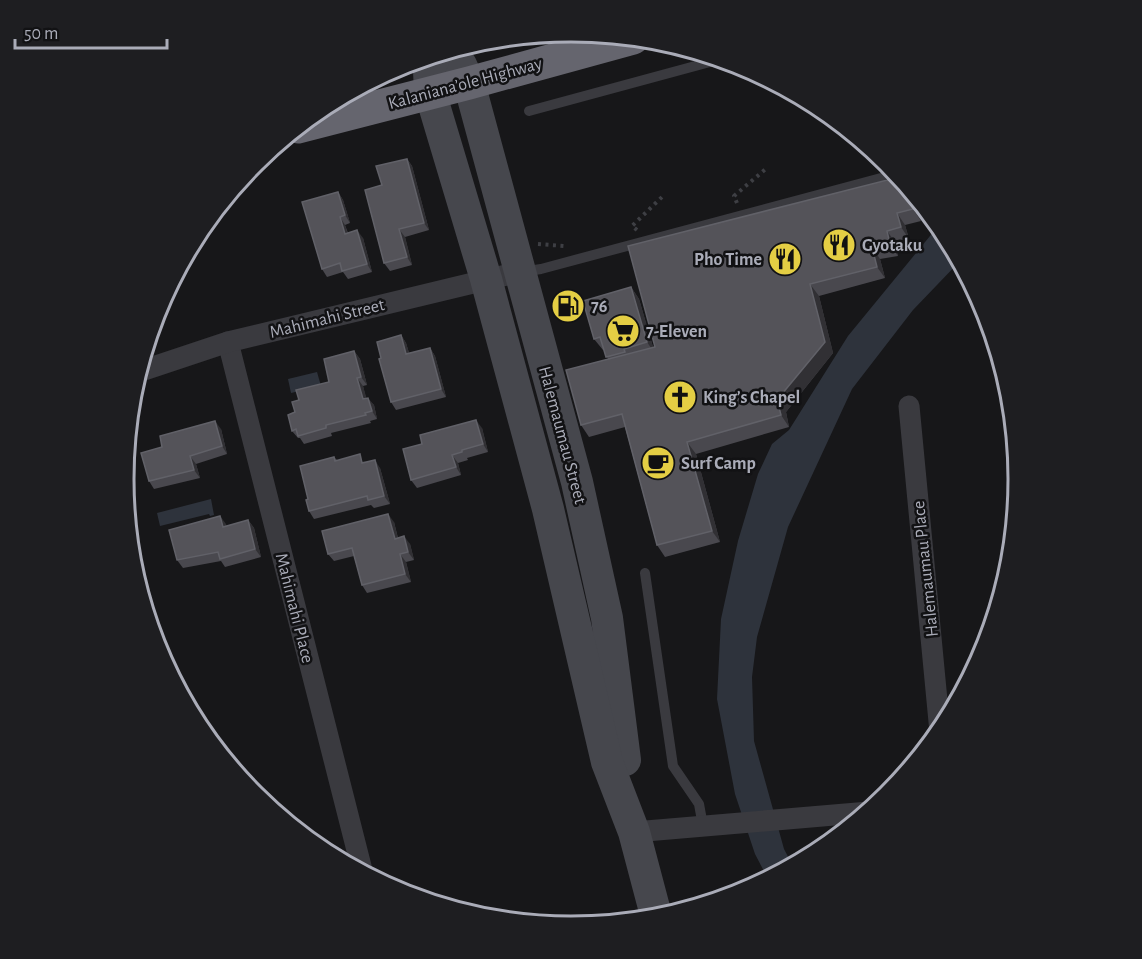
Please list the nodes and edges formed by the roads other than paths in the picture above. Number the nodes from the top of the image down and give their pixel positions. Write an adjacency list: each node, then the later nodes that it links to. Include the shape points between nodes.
1 (611, 44): 5 (highway, Kalaniana’ole Highway)
2 (454, 58): 5 (street, Halemaumau Street)
3 (706, 63): 7 (lane)
4 (431, 65): 6 (street, Halemaumau Street)
5 (469, 83): 6 (highway, Kalaniana’ole Highway); 10 (street, Halemaumau Street)
6 (430, 92): 8 (highway, Kalaniana’ole Highway); 11 (street, Halemaumau Street)
7 (529, 111)
8 (321, 121)
9 (881, 178): 10 (lane)
10 (519, 272): 11 (street, Mahimahi Street); 16 (street, Halemaumau Street, via 577,482)
11 (486, 279): 12 (street, Mahimahi Street); 17 (street, Halemaumau Street)
12 (228, 342): 13 (street, Mahimahi Street); 22 (street, Mahimahi Place)
13 (147, 369)
14 (909, 406): 18 (street, Halemaumau Place)
15 (645, 573): 20 (lane, via 673,766 699,804)
16 (600, 585): 17 (street); 21 (street, Halemaumau Street)
17 (568, 593): 21 (street, Halemaumau Street, via 608,762)
18 (939, 717)
19 (853, 813): 20 (street)
20 (703, 826): 21 (street)
21 (634, 832): 23 (street, Halemaumau Street)
22 (360, 863)
23 (654, 909)

